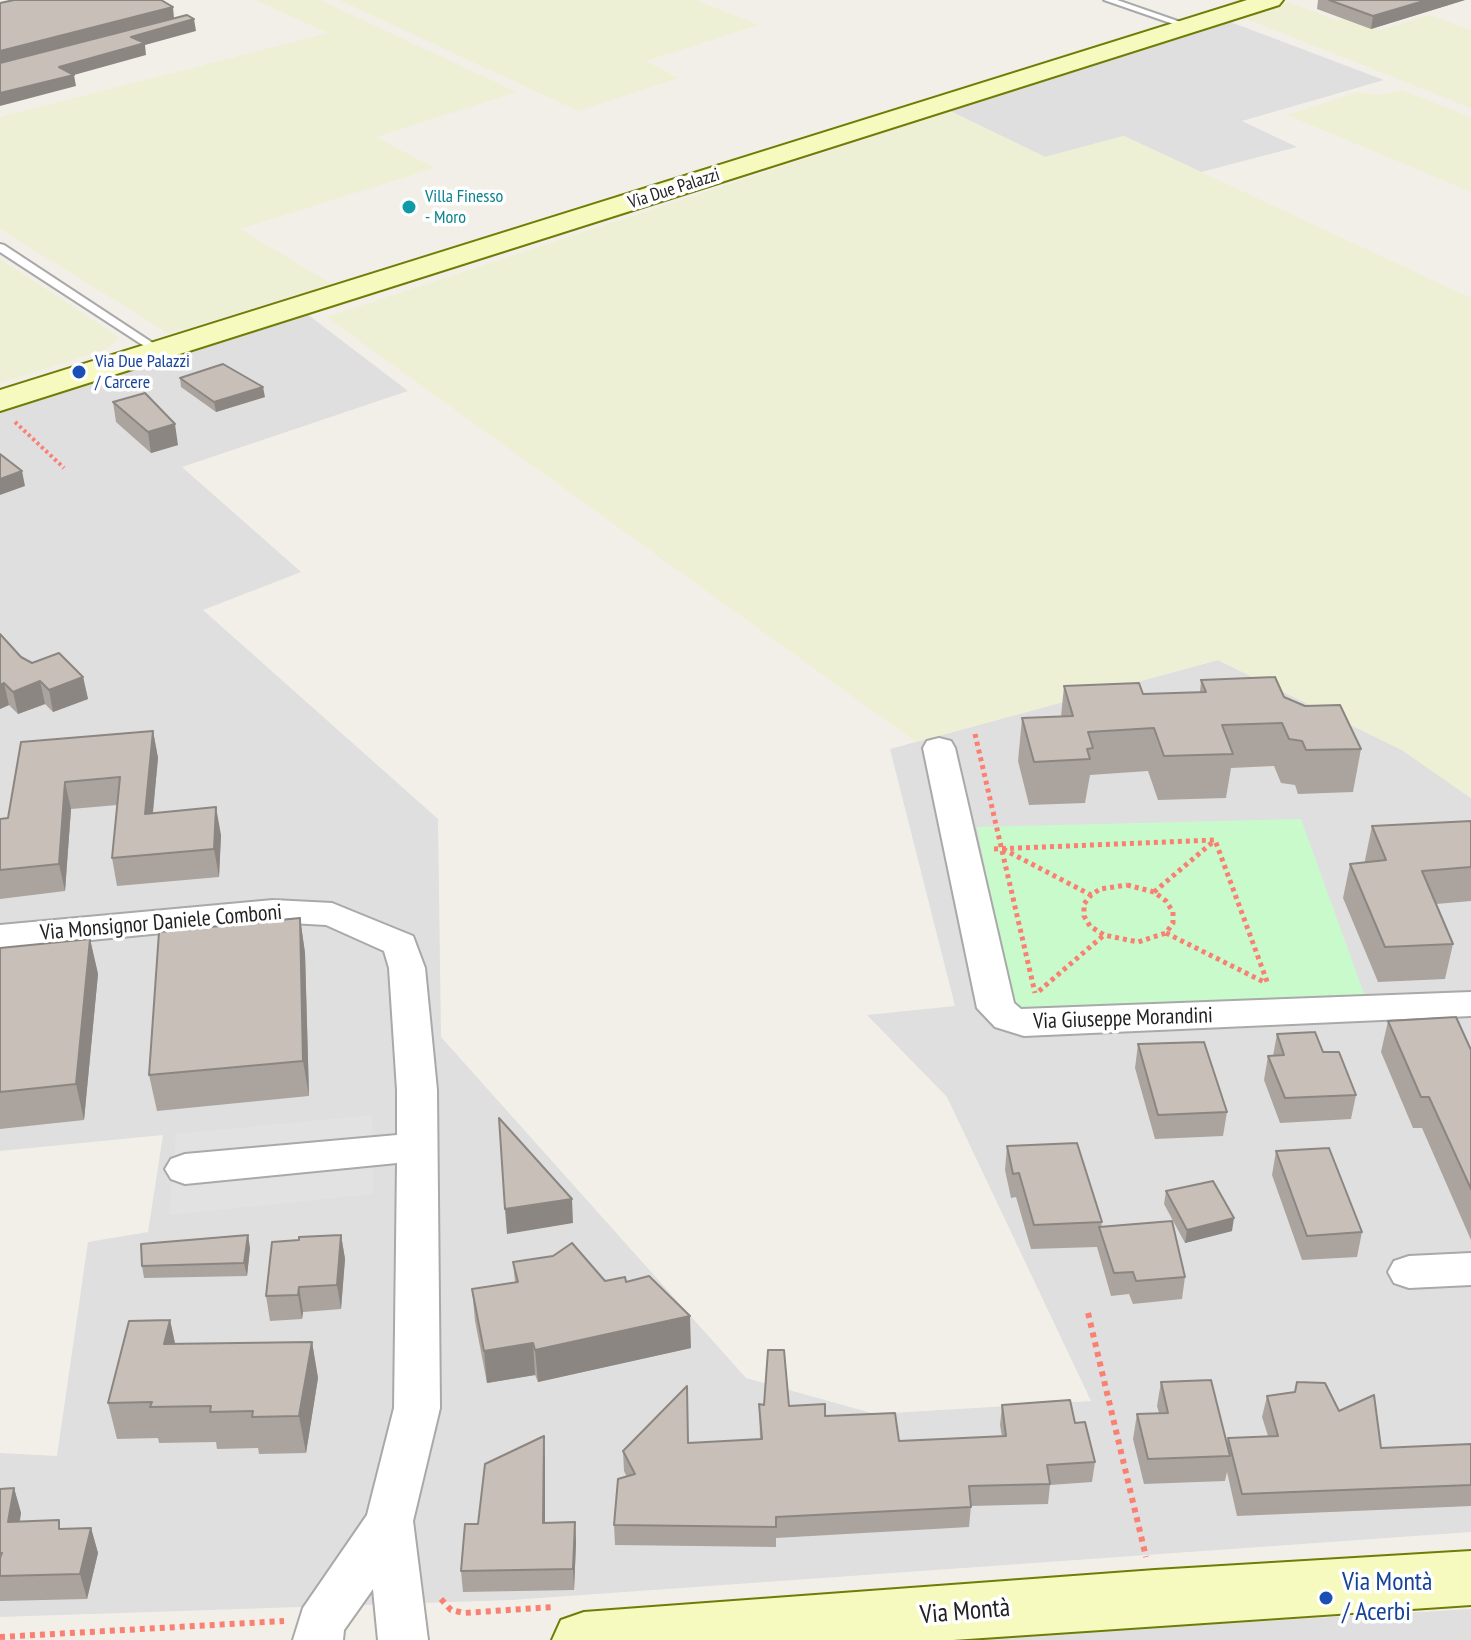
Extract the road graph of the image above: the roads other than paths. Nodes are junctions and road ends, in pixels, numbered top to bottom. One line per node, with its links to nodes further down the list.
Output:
1 (1108, 0): 4 (lane)
2 (1143, 0): 4 (lane)
3 (1271, 0): 4 (street, Via Due Palazzi)
4 (1197, 23): 6 (street, Via Due Palazzi)
5 (0, 247): 6 (lane)
6 (159, 351): 7 (street, Via Due Palazzi)
7 (5, 410)
8 (939, 748): 10 (street, Via Giuseppe Morandini)
9 (0, 937): 11 (street, Via Monsignor Daniele Comboni)
10 (1471, 1004)
11 (418, 1147): 12 (street); 15 (street, Via Monsignor Daniele Comboni)
12 (185, 1169)
13 (1471, 1269): 14 (street)
14 (1409, 1272)
15 (389, 1521): 17 (street, Via Monsignor Daniele Comboni); 19 (street)
16 (1471, 1578): 18 (street, Via Montà)
17 (302, 1631)
18 (669, 1638): 20 (street, Via Montà)
19 (403, 1640)
20 (584, 1640)

